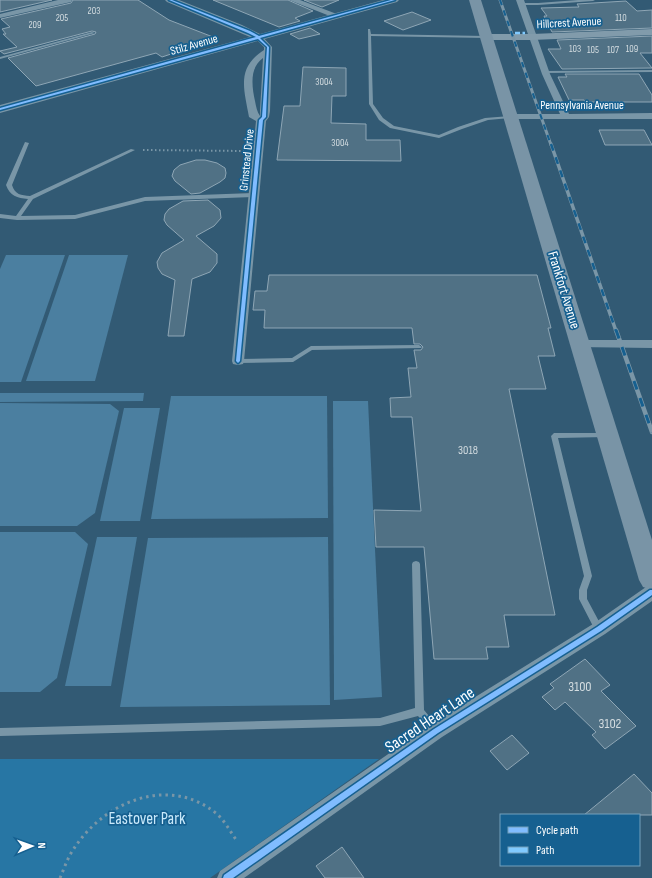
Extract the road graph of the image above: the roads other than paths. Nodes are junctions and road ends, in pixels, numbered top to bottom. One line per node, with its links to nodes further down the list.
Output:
1 (68, 0): 8 (street)
2 (170, 0): 12 (street)
3 (293, 0): 9 (street)
4 (394, 0): 9 (street, Stilz Avenue)
5 (475, 0): 13 (main road, Frankfort Avenue)
6 (593, 0): 7 (lane)
7 (520, 2): 14 (street)
8 (0, 16)
9 (338, 16): 12 (street, Stilz Avenue)
10 (652, 32): 14 (main road, Hillcrest Avenue)
11 (93, 34): 16 (lane)
12 (258, 37): 15 (street); 19 (street, Stilz Avenue)
13 (486, 37): 14 (main road, Hillcrest Avenue); 21 (main road, Frankfort Avenue); 21 (lane)
14 (532, 37): 18 (street)
15 (267, 52): 23 (street, Grinstead Drive); 23 (street, Grinstead Drive)
16 (0, 58)
17 (652, 71): 18 (lane)
18 (546, 72): 22 (street)
19 (0, 109)
20 (652, 116): 22 (street, Pennsylvania Avenue)
21 (511, 117): 22 (street, Pennsylvania Avenue); 30 (main road, Frankfort Avenue)
22 (566, 117)
23 (261, 120): 26 (street, Grinstead Drive)
24 (27, 143): 27 (lane)
25 (133, 150): 27 (lane)
26 (253, 195): 29 (lane); 33 (street, Grinstead Drive)
27 (31, 198): 29 (lane)
28 (0, 216): 29 (lane)
29 (17, 218)
30 (580, 344): 31 (street); 34 (main road, Frankfort Avenue)
31 (652, 344)
32 (419, 347): 33 (lane)
33 (238, 361)
34 (608, 435): 36 (main road, Frankfort Avenue); 38 (lane)
35 (416, 564): 39 (lane)
36 (652, 580)
37 (652, 592): 38 (street, Sacred Heart Lane)
38 (599, 629): 40 (street, Sacred Heart Lane)
39 (420, 711): 40 (lane); 41 (lane)
40 (436, 731): 42 (street, Sacred Heart Lane)
41 (0, 732)
42 (227, 878)

